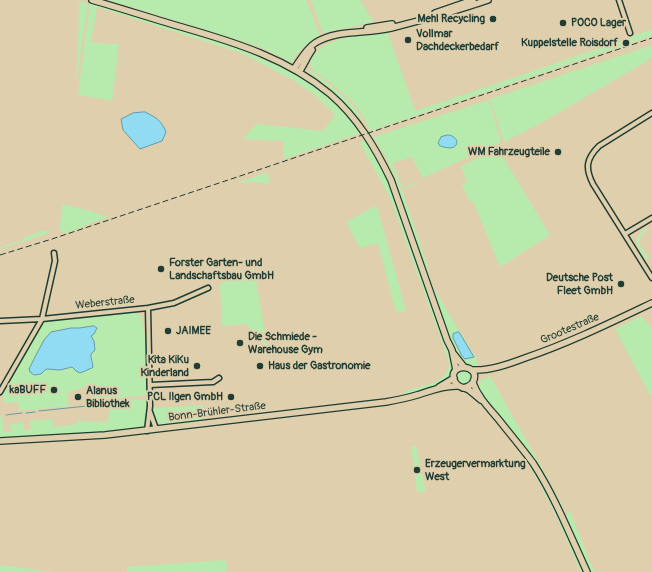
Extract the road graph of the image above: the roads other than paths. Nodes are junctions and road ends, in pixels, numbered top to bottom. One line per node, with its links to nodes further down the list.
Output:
1 (473, 0): 5 (main road)
2 (488, 0): 5 (main road)
3 (619, 0): 6 (street)
4 (94, 1): 7 (main road)
5 (391, 26): 7 (main road)
6 (630, 33)
7 (297, 70): 18 (main road)
8 (652, 113): 10 (street)
9 (652, 218): 10 (street)
10 (625, 234): 12 (street)
11 (54, 253): 16 (street)
12 (652, 278)
13 (208, 288): 15 (street, Weberstraße)
14 (652, 303): 20 (main road, Grootestraße)
15 (148, 308): 16 (street, Weberstraße); 26 (street)
16 (42, 319): 17 (street, Weberstraße); 29 (street)
17 (0, 320)
18 (452, 350): 19 (main road); 21 (main road)
19 (464, 367): 21 (main road); 22 (main road)
20 (494, 368): 22 (main road, Grootestraße); 25 (main road, Grootestraße)
21 (456, 370): 24 (main road)
22 (472, 370): 25 (main road)
23 (219, 378): 26 (street)
24 (454, 378): 27 (main road); 28 (main road, Bonn-Brühler-Straße)
25 (473, 382): 27 (main road); 30 (main road)
26 (150, 385): 31 (street)
27 (460, 387): 28 (main road, Bonn-Brühler-Straße); 30 (main road)
28 (434, 389): 32 (main road, Bonn-Brühler-Straße)
29 (0, 392)
30 (483, 402): 35 (main road)
31 (150, 412): 32 (street); 33 (street)
32 (156, 429): 33 (main road, Bonn-Brühler-Straße)
33 (147, 431): 34 (main road, Bonn-Brühler-Straße)
34 (0, 441)
35 (587, 572)

